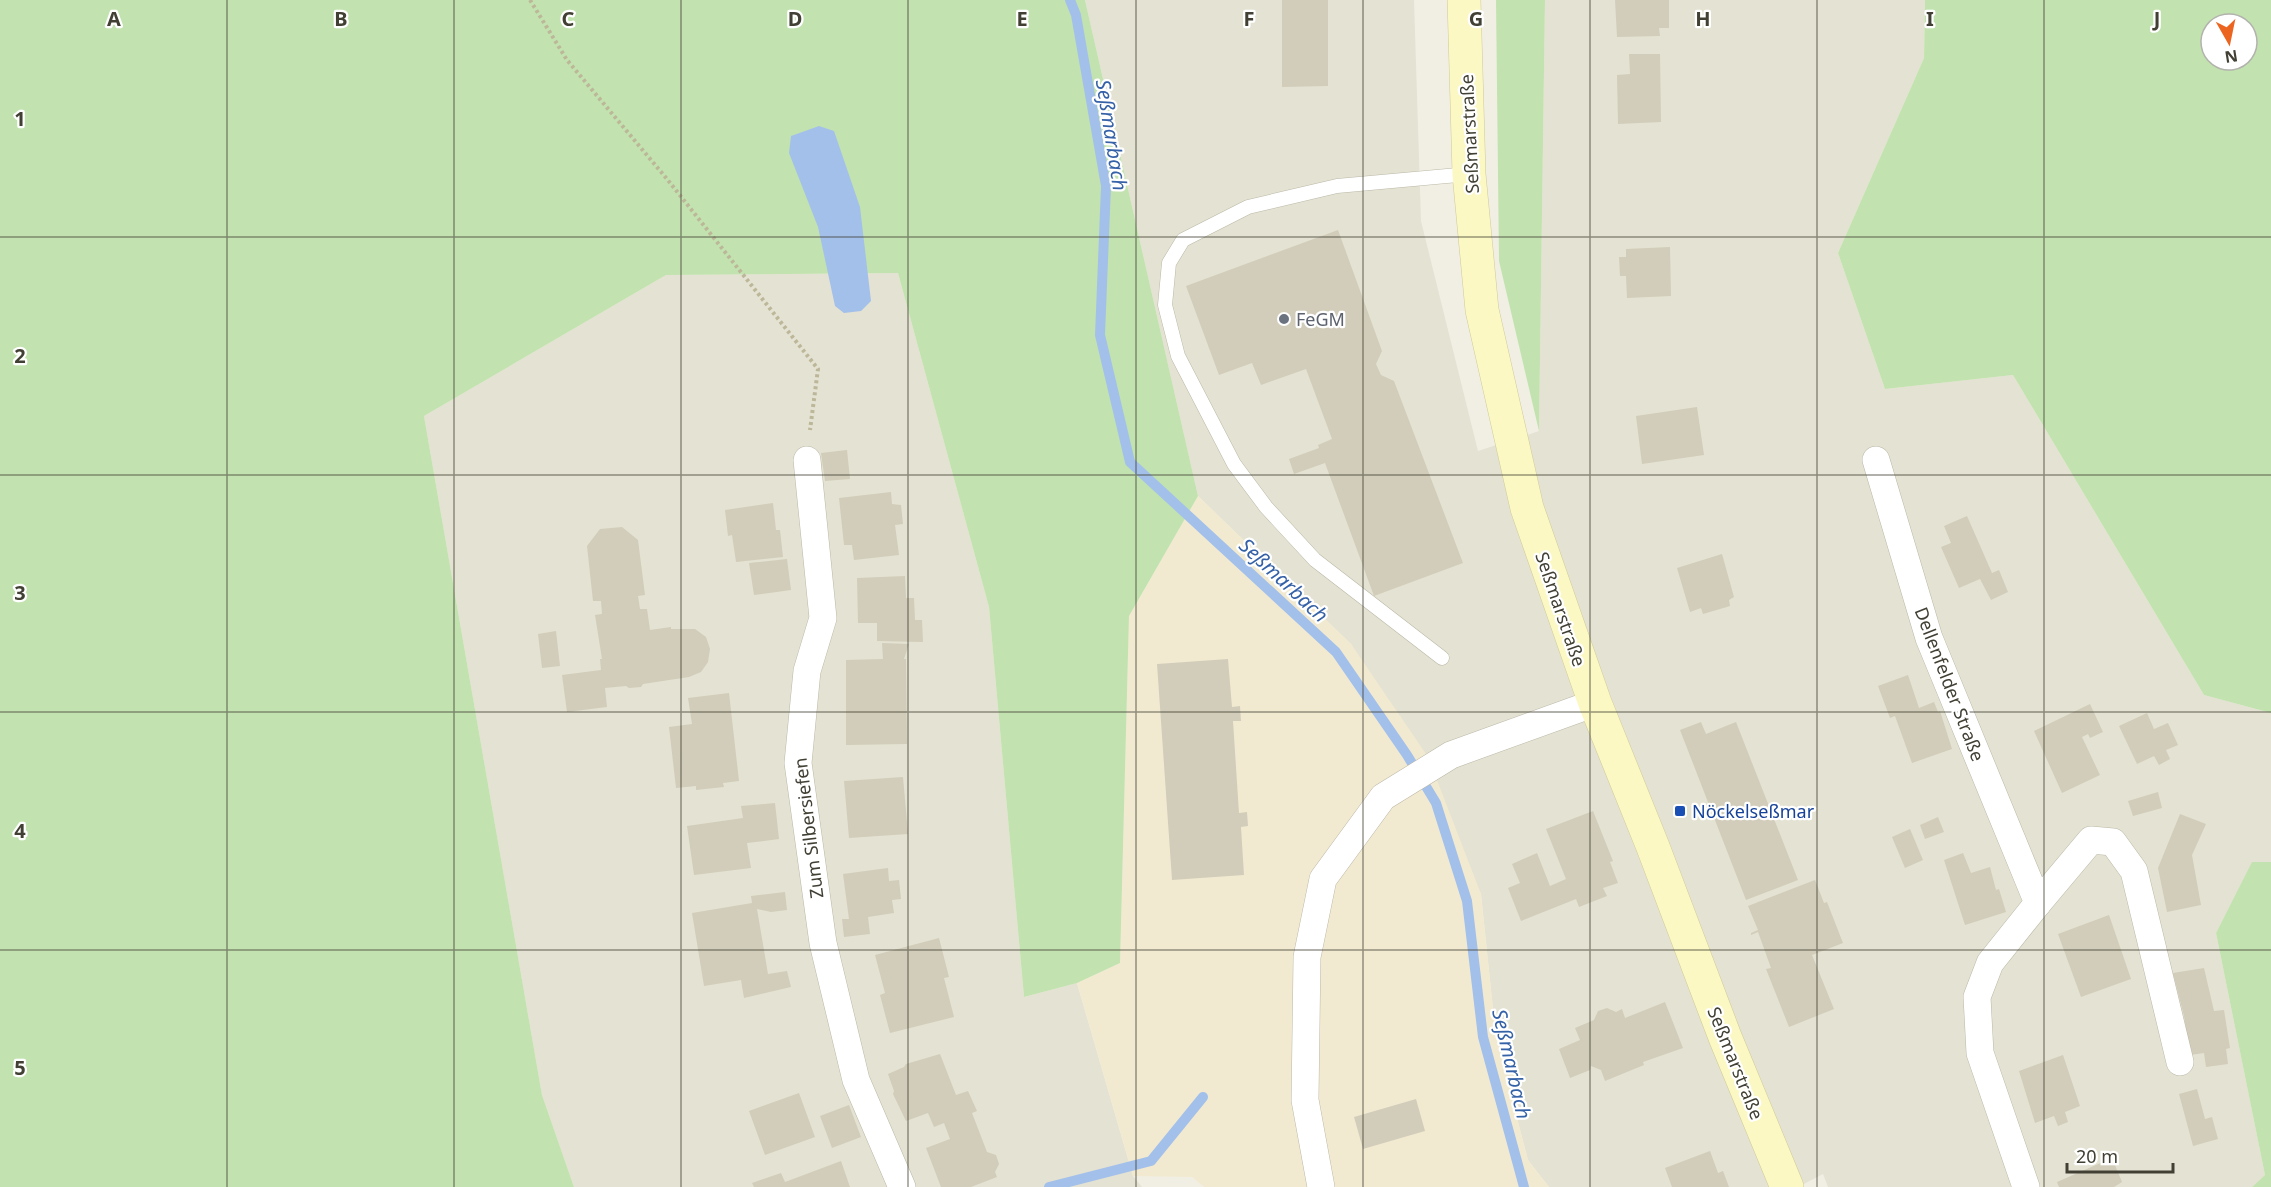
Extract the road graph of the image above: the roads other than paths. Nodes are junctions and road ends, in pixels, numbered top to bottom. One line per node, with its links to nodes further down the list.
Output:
1 (1464, 0): 2 (main road, Seßmarstraße)
2 (1469, 174): 5 (lane); 6 (main road, Seßmarstraße)
3 (807, 460): 9 (street, Zum Silbersiefen)
4 (1876, 460): 7 (street, Dellenfelder Straße)
5 (1442, 658)
6 (1595, 703): 10 (street); 11 (main road, Seßmarstraße)
7 (2038, 903): 8 (street); 12 (street)
8 (2180, 1062)
9 (902, 1187)
10 (1321, 1187)
11 (1787, 1187)
12 (2026, 1187)

